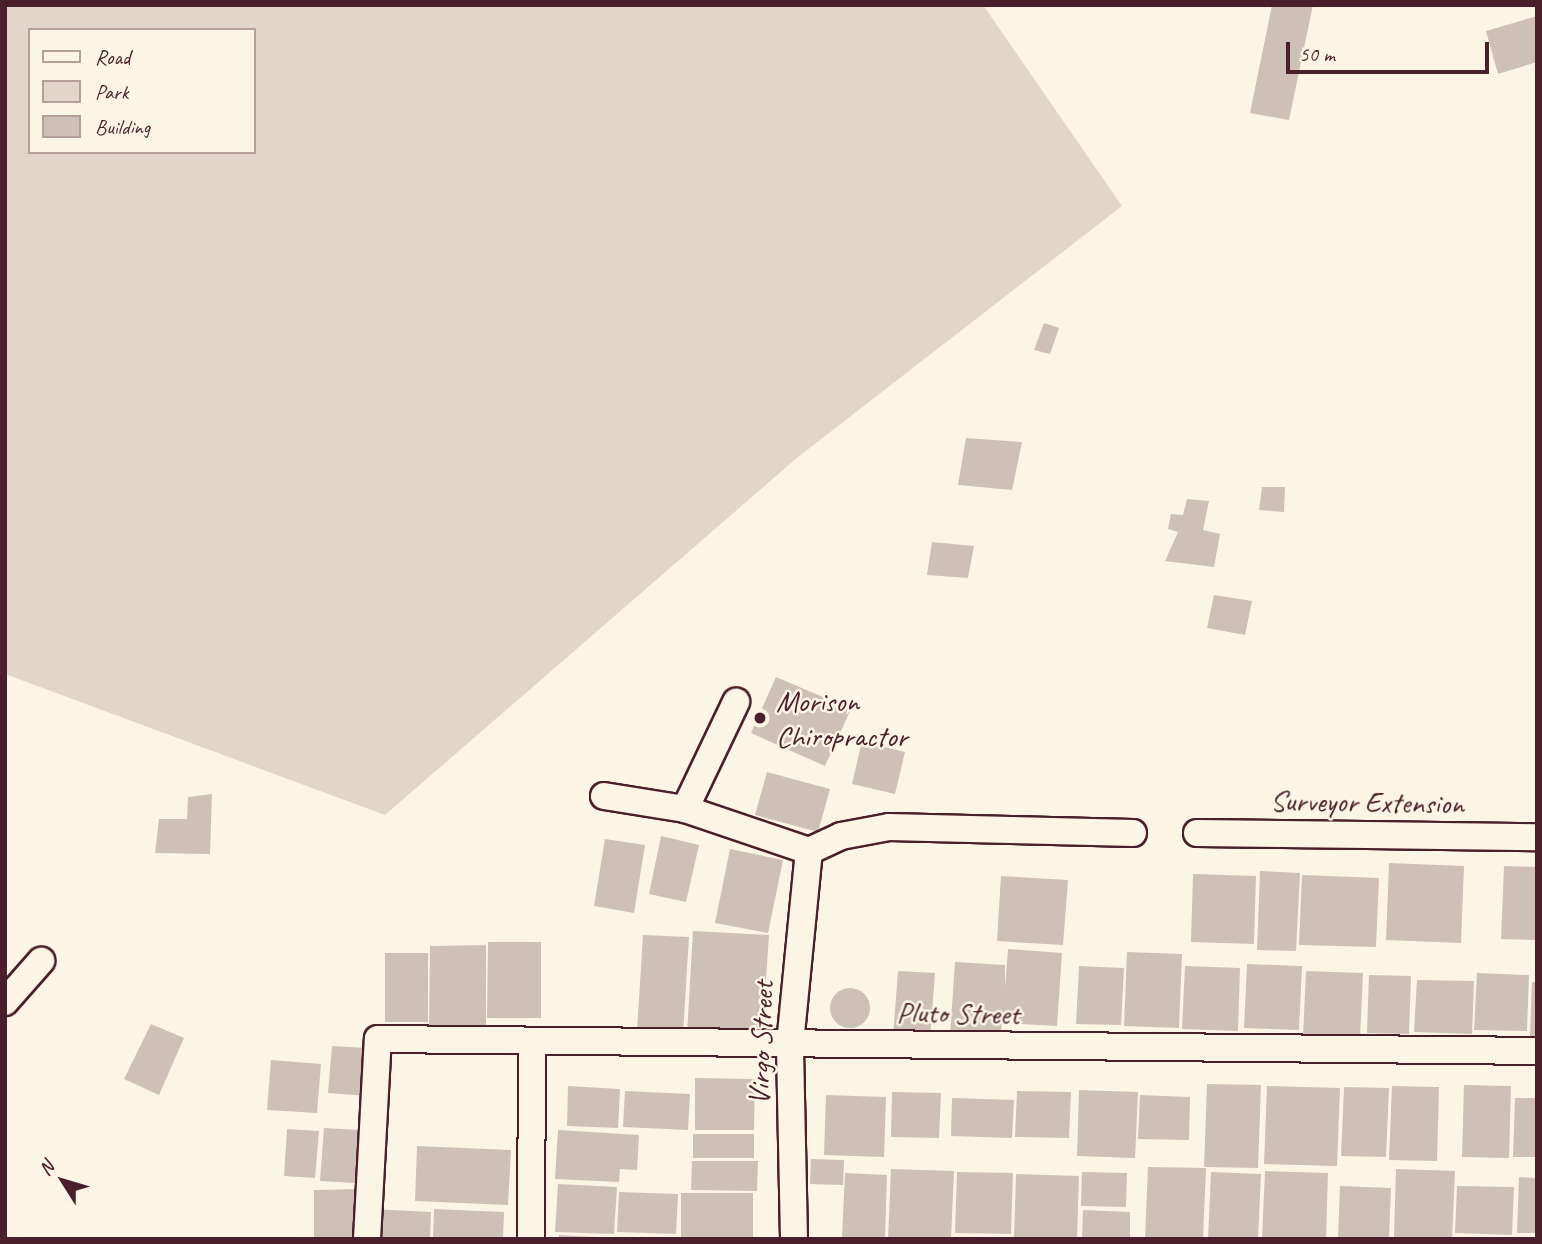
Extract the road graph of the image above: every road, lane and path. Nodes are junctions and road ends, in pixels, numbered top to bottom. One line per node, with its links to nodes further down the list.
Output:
1 (736, 702): 3 (street)
2 (604, 796): 3 (street)
3 (685, 809): 7 (street)
4 (1133, 833): 7 (street)
5 (1197, 833): 6 (street, Surveyor Extension)
6 (1537, 837)
7 (809, 851): 11 (street, Virgo Street)
8 (41, 961): 9 (street)
9 (5, 1002)
10 (532, 1041): 11 (street, Pluto Street); 13 (street, Pluto Street); 14 (street)
11 (790, 1044): 12 (street, Pluto Street); 15 (street, Virgo Street)
12 (1537, 1051)
13 (367, 1239)
14 (531, 1239)
15 (794, 1239)

